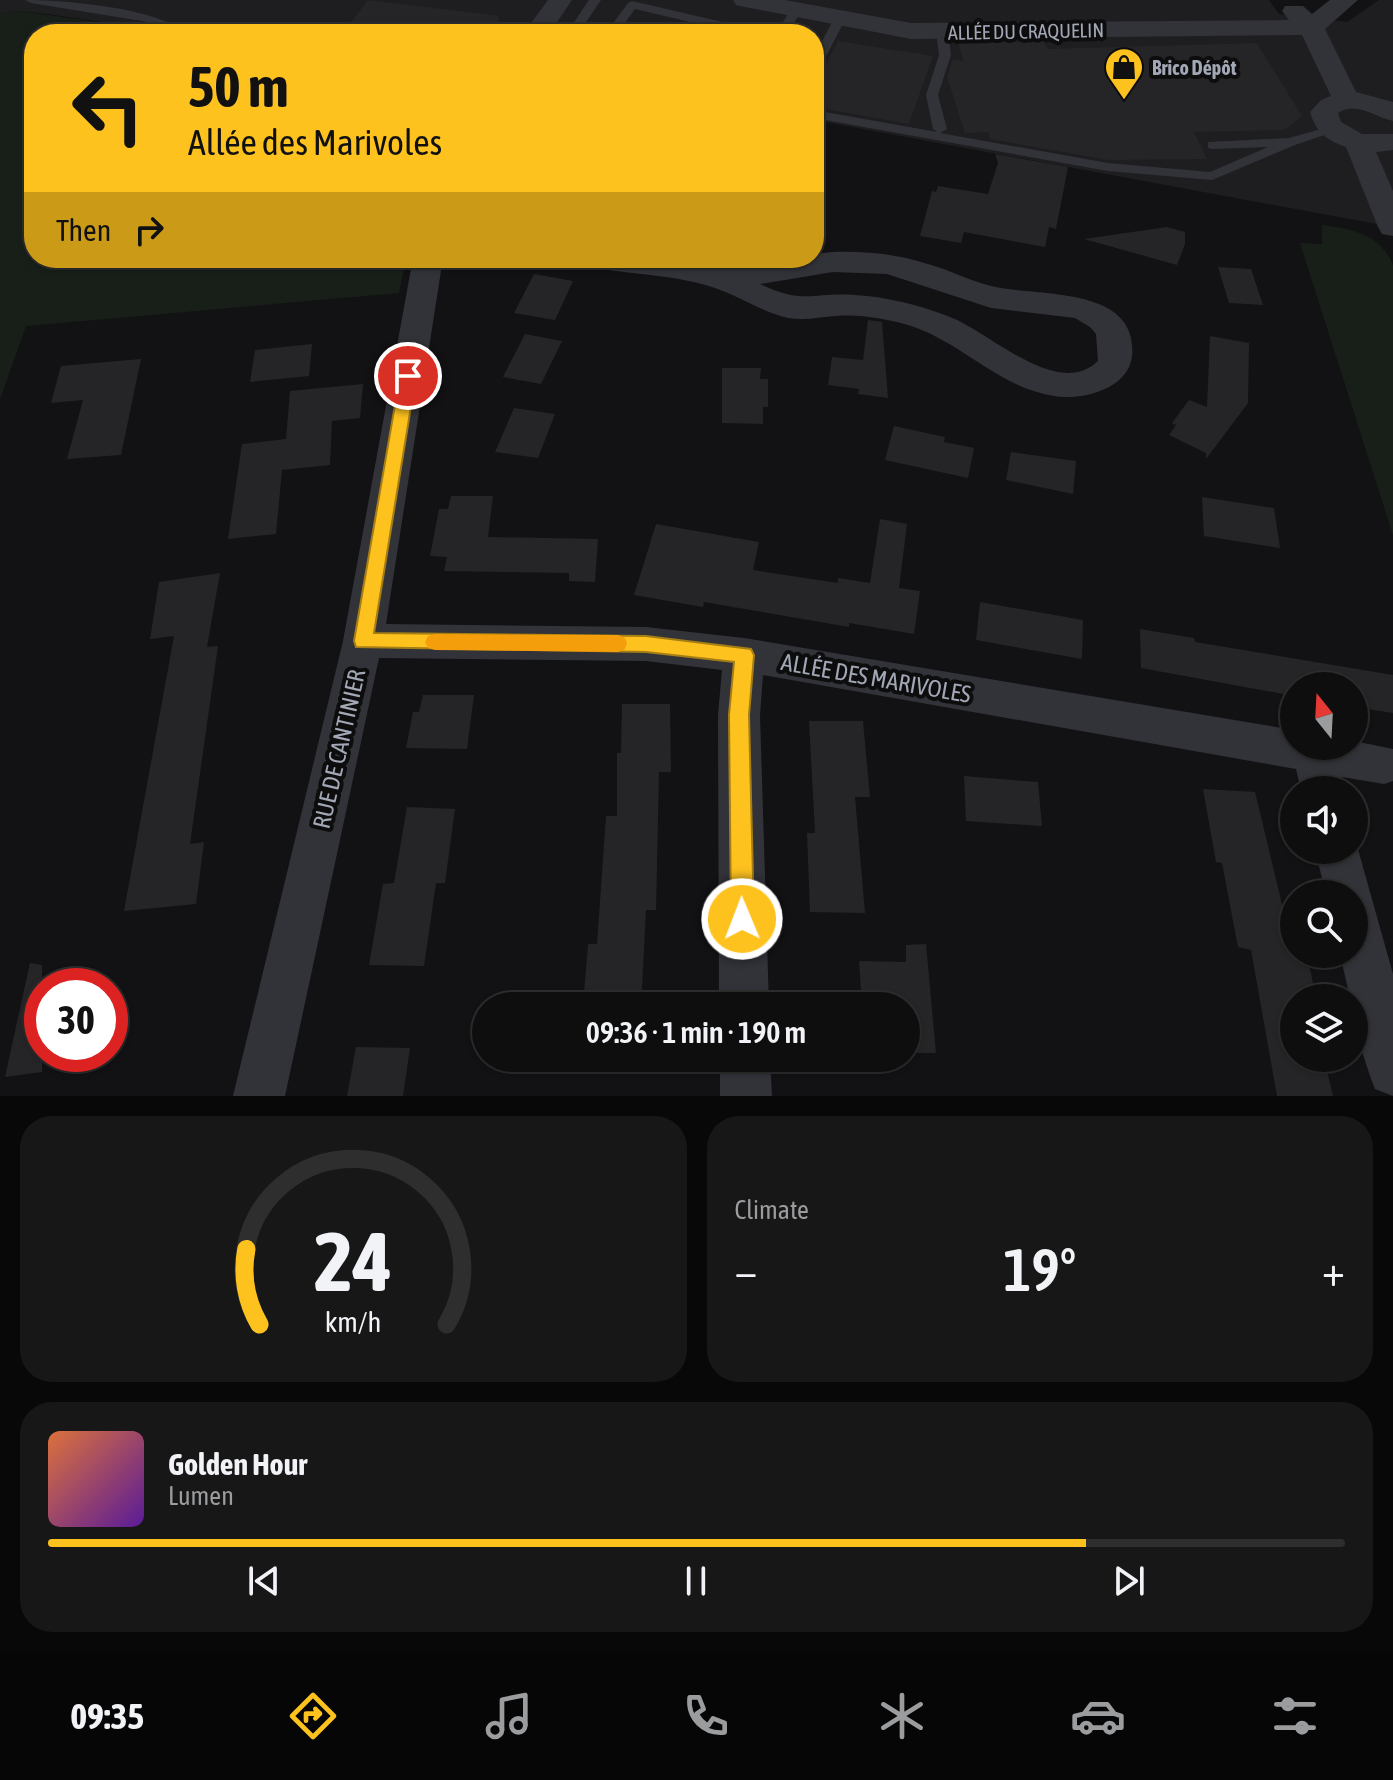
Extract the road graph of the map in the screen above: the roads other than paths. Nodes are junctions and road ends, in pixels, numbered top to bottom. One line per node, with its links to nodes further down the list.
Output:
1 (31, 0): 9 (lane)
2 (560, 0): 10 (street)
3 (595, 0): 11 (lane)
4 (745, 0): 7 (street, ALLÉE DU CRAQUELIN)
5 (1284, 0): 15 (street)
6 (1346, 0): 15 (street)
7 (796, 10): 8 (street, ALLÉE DU CRAQUELIN); 14 (lane)
8 (840, 18): 16 (street, ALLÉE DU CRAQUELIN); 17 (lane)
9 (161, 24)
10 (543, 24)
11 (579, 24)
12 (618, 24): 13 (lane)
13 (714, 24)
14 (787, 24)
15 (1311, 27): 16 (street, ALLÉE DU CRAQUELIN); 18 (street)
16 (942, 32): 21 (lane)
17 (824, 49)
18 (1347, 101): 19 (street); 22 (street)
19 (1393, 113)
20 (824, 116): 21 (lane)
21 (934, 132): 23 (lane)
22 (1345, 136): 23 (lane); 24 (street); 26 (street)
23 (1290, 142): 25 (lane)
24 (1393, 142)
25 (1213, 145)
26 (1393, 227)
27 (824, 264): 31 (street)
28 (426, 268): 32 (street, RUE DE CANTINIER)
29 (655, 268): 31 (street)
30 (798, 268): 31 (street)
31 (725, 280)
32 (363, 641): 33 (street, ALLÉE DES MARIVOLES); 40 (street, RUE DE CANTINIER)
33 (744, 655): 35 (street, ALLÉE DES MARIVOLES); 37 (street)
34 (1384, 765): 35 (street, ALLÉE DES MARIVOLES)
35 (1318, 772)
36 (1367, 968): 38 (street)
37 (744, 992)
38 (1393, 1071)
39 (745, 1072): 41 (street)
40 (259, 1096)
41 (746, 1096)

